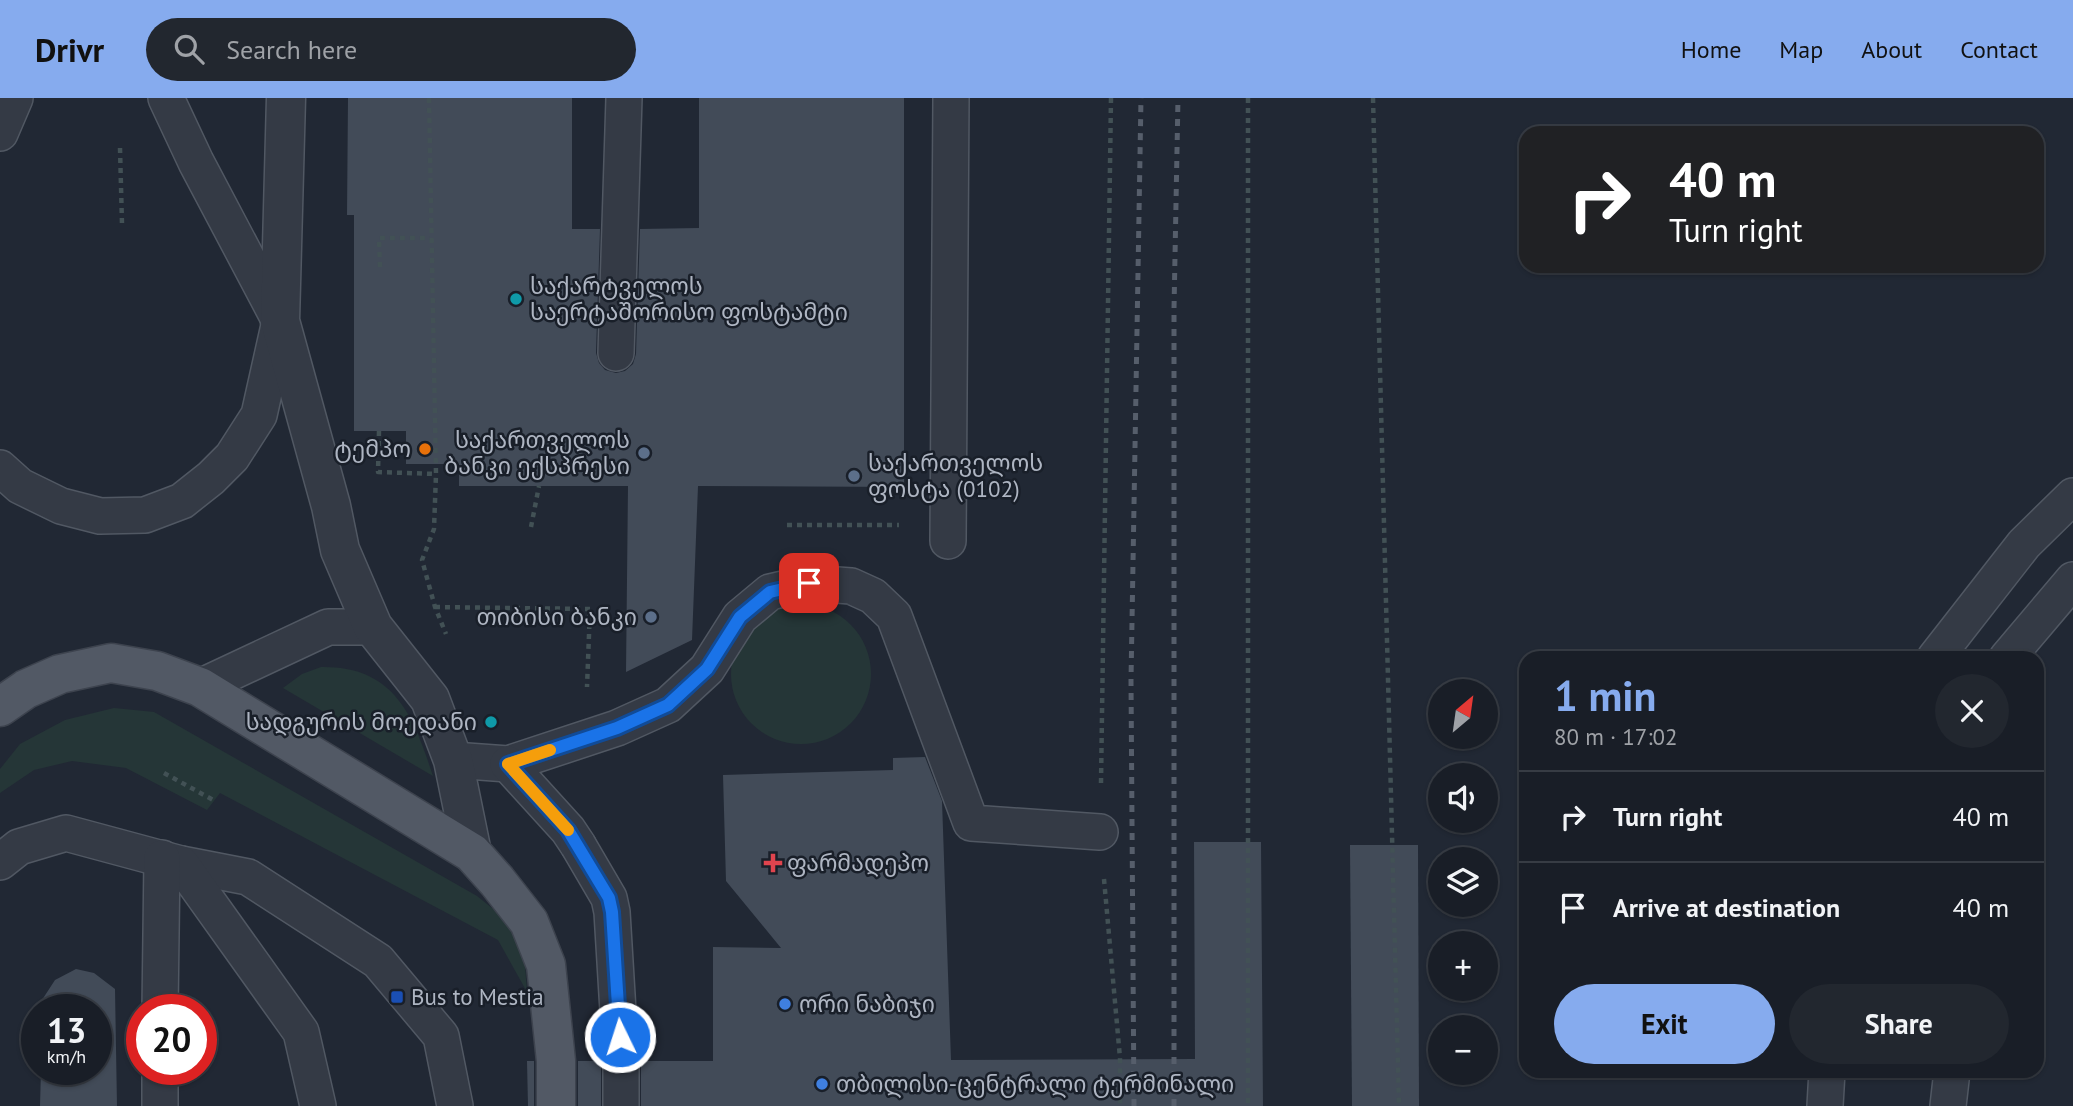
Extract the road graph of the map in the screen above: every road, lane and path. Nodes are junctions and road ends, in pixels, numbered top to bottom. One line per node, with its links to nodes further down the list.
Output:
1 (15, 98): 10 (lane)
2 (166, 98): 15 (lane)
3 (285, 98): 15 (street)
4 (429, 98): 13 (path)
5 (624, 98): 16 (lane)
6 (951, 98): 25 (lane)
7 (1111, 98): 37 (path)
8 (1248, 98): 51 (path)
9 (1373, 98): 52 (path)
10 (0, 133)
11 (120, 148): 12 (path)
12 (122, 224)
13 (430, 238): 14 (path); 19 (path)
14 (380, 267)
15 (280, 321): 18 (lane); 27 (street)
16 (616, 353)
17 (379, 431): 19 (path)
18 (0, 468)
19 (436, 474): 31 (path)
20 (539, 486): 24 (path)
21 (2073, 496): 28 (lane)
22 (787, 525): 23 (path)
23 (901, 525)
24 (531, 527)
25 (948, 541)
26 (2073, 580): 29 (lane)
27 (373, 627): 30 (lane); 33 (street)
28 (1941, 651)
29 (2013, 651)
30 (200, 687): 32 (main road); 38 (main road)
31 (587, 697)
32 (0, 708)
33 (453, 760): 34 (lane); 38 (street)
34 (508, 764): 37 (lane); 49 (lane, bridge)
35 (164, 773): 36 (path)
36 (215, 801)
37 (1100, 832): 50 (path)
38 (472, 853): 48 (main road)
39 (172, 861): 40 (lane); 41 (lane); 46 (lane); 47 (lane)
40 (0, 862)
41 (161, 994)
42 (1827, 1078): 53 (lane)
43 (1951, 1078): 54 (lane)
44 (160, 1085): 45 (lane)
45 (160, 1106)
46 (318, 1106)
47 (455, 1106)
48 (556, 1106)
49 (621, 1106)
50 (1120, 1106)
51 (1248, 1106)
52 (1399, 1106)
53 (1825, 1106)
54 (1948, 1106)

